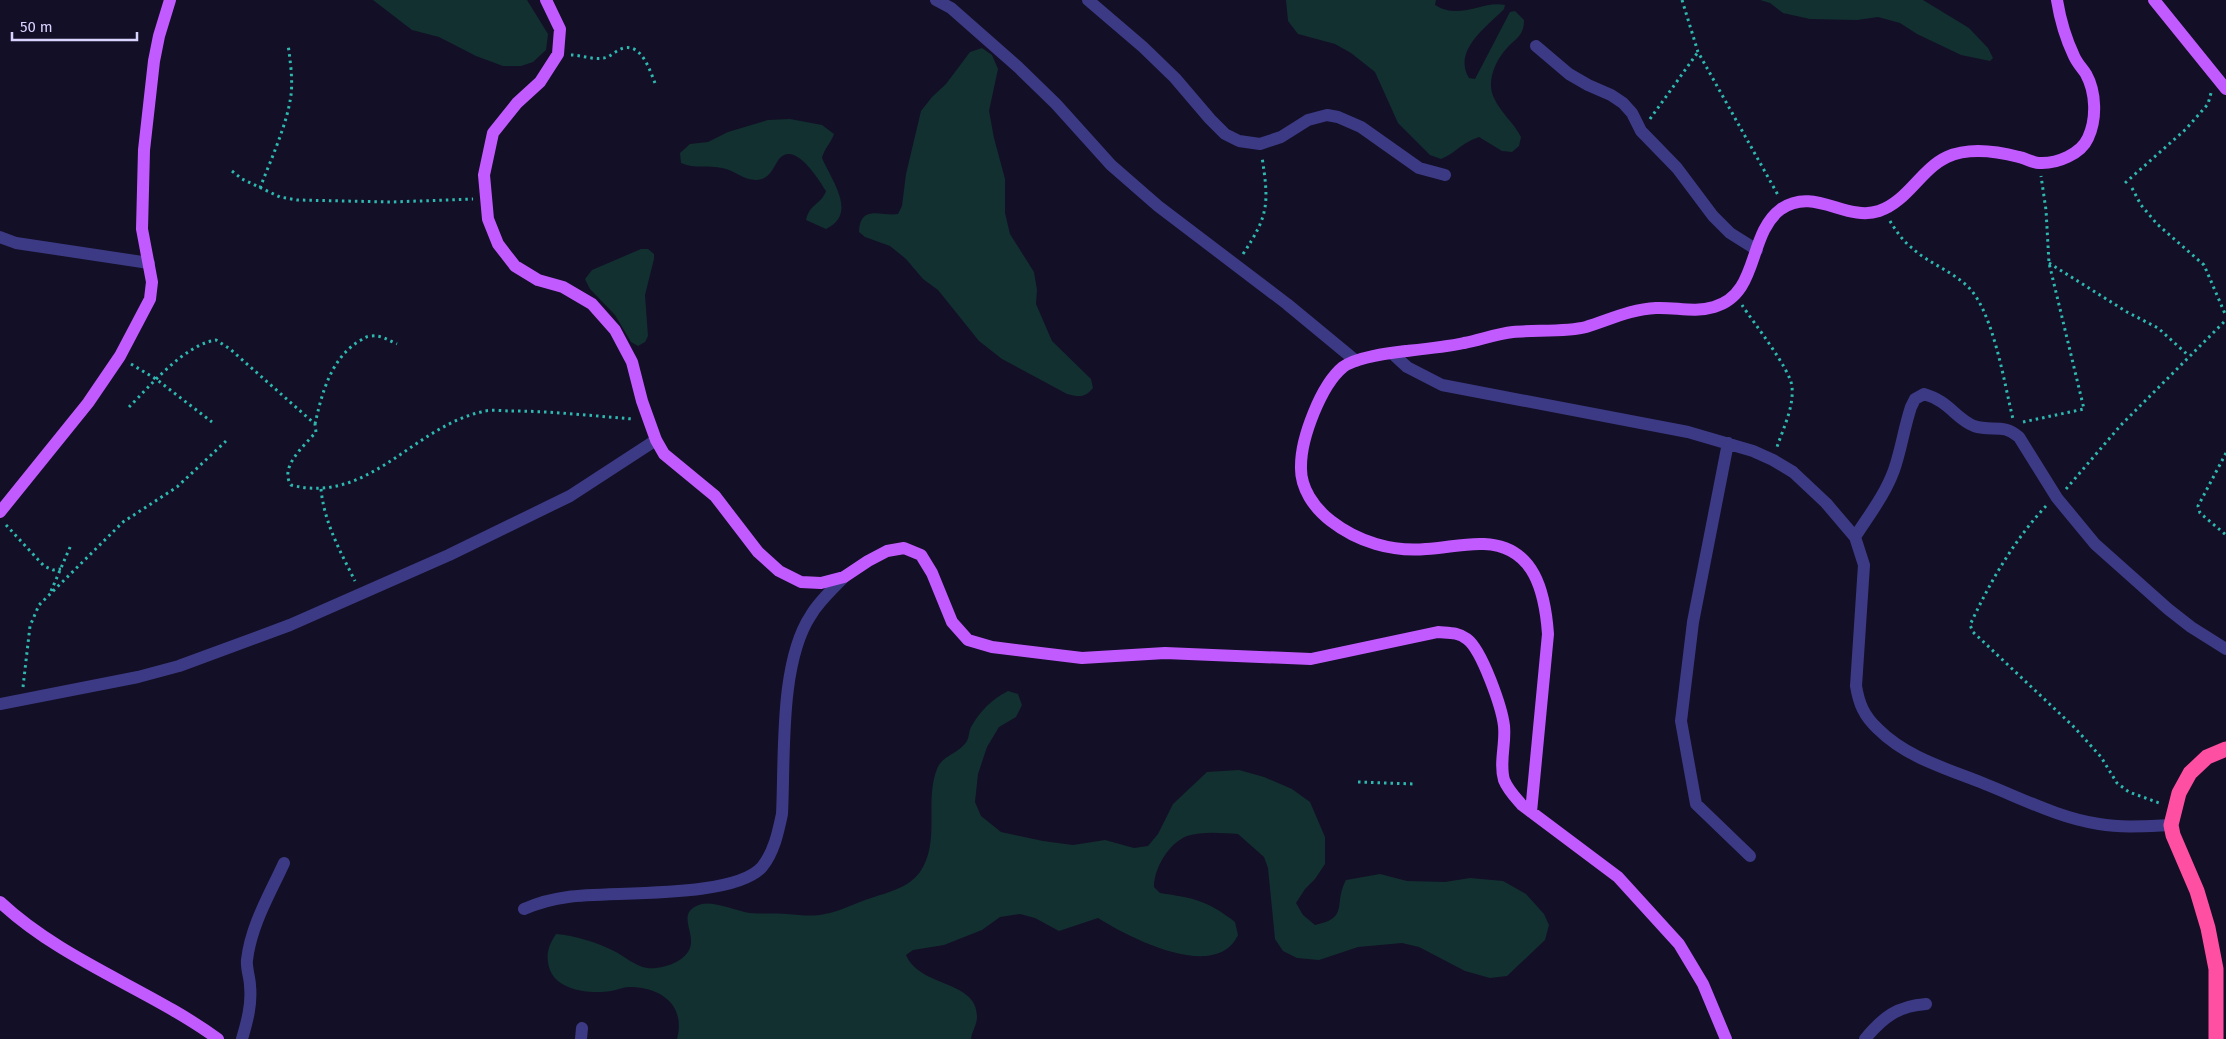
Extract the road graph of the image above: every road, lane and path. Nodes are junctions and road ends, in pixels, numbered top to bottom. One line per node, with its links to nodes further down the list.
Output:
1 (170, 0): 28 (main road)
2 (546, 0): 11 (main road)
3 (936, 0): 30 (street)
4 (1088, 0): 16 (street)
5 (1682, 0): 10 (path)
6 (2057, 0): 17 (main road)
7 (2154, 0): 12 (main road)
8 (288, 44): 21 (path)
9 (1536, 46): 15 (street)
10 (1698, 52): 15 (path); 24 (path)
11 (558, 54): 13 (path); 23 (main road)
12 (2212, 72): 14 (main road); 20 (path)
13 (656, 83)
14 (2226, 89)
15 (1641, 131): 27 (street)
16 (1260, 144): 19 (street); 30 (path)
17 (2039, 164): 25 (main road); 29 (path)
18 (232, 171): 21 (path)
19 (1445, 175)
20 (2125, 183)
21 (260, 188): 23 (path)
22 (2132, 188): 32 (path)
23 (486, 198): 41 (main road)
24 (1784, 206): 25 (main road); 27 (main road)
25 (1884, 210): 29 (path)
26 (0, 237): 28 (street)
27 (1757, 250): 31 (main road)
28 (149, 263): 36 (main road)
29 (2049, 263): 37 (path)
30 (1236, 265): 38 (street)
31 (1735, 295): 35 (main road); 48 (path)
32 (2226, 316)
33 (2226, 320): 37 (path)
34 (397, 344): 43 (path)
35 (1392, 353): 38 (main road); 46 (street)
36 (120, 356): 39 (path); 51 (main road)
37 (2189, 356): 50 (path)
38 (1356, 361): 67 (main road)
39 (156, 379): 40 (path); 42 (path); 43 (path)
40 (129, 407)
41 (649, 420): 44 (main road); 49 (path)
42 (212, 422)
43 (315, 424): 49 (path)
44 (656, 440): 57 (main road); 59 (street)
45 (226, 441): 58 (path)
46 (1728, 443): 48 (street); 69 (street)
47 (2226, 453): 53 (path)
48 (1773, 460): 54 (street)
49 (321, 489): 59 (path)
50 (2057, 498): 54 (street); 60 (street); 66 (path)
51 (0, 512)
52 (0, 519): 56 (path)
53 (2226, 535)
54 (1855, 537): 68 (street)
55 (70, 545): 56 (path)
56 (61, 569): 58 (path)
57 (844, 578): 67 (main road); 72 (street)
58 (49, 593): 61 (path)
59 (361, 594): 61 (street)
60 (2226, 649)
61 (22, 700): 62 (street)
62 (0, 704)
63 (2226, 749): 66 (highway)
64 (1358, 782): 65 (path)
65 (1414, 784)
66 (2174, 808): 68 (highway)
67 (1532, 812): 76 (main road)
68 (2171, 824): 78 (highway)
69 (1750, 856)
70 (284, 863): 75 (street)
71 (0, 902): 74 (main road)
72 (524, 909)
73 (1926, 1004): 77 (street)
74 (218, 1039)
75 (242, 1039)
76 (1726, 1039)
77 (1865, 1039)
78 (2216, 1039)

